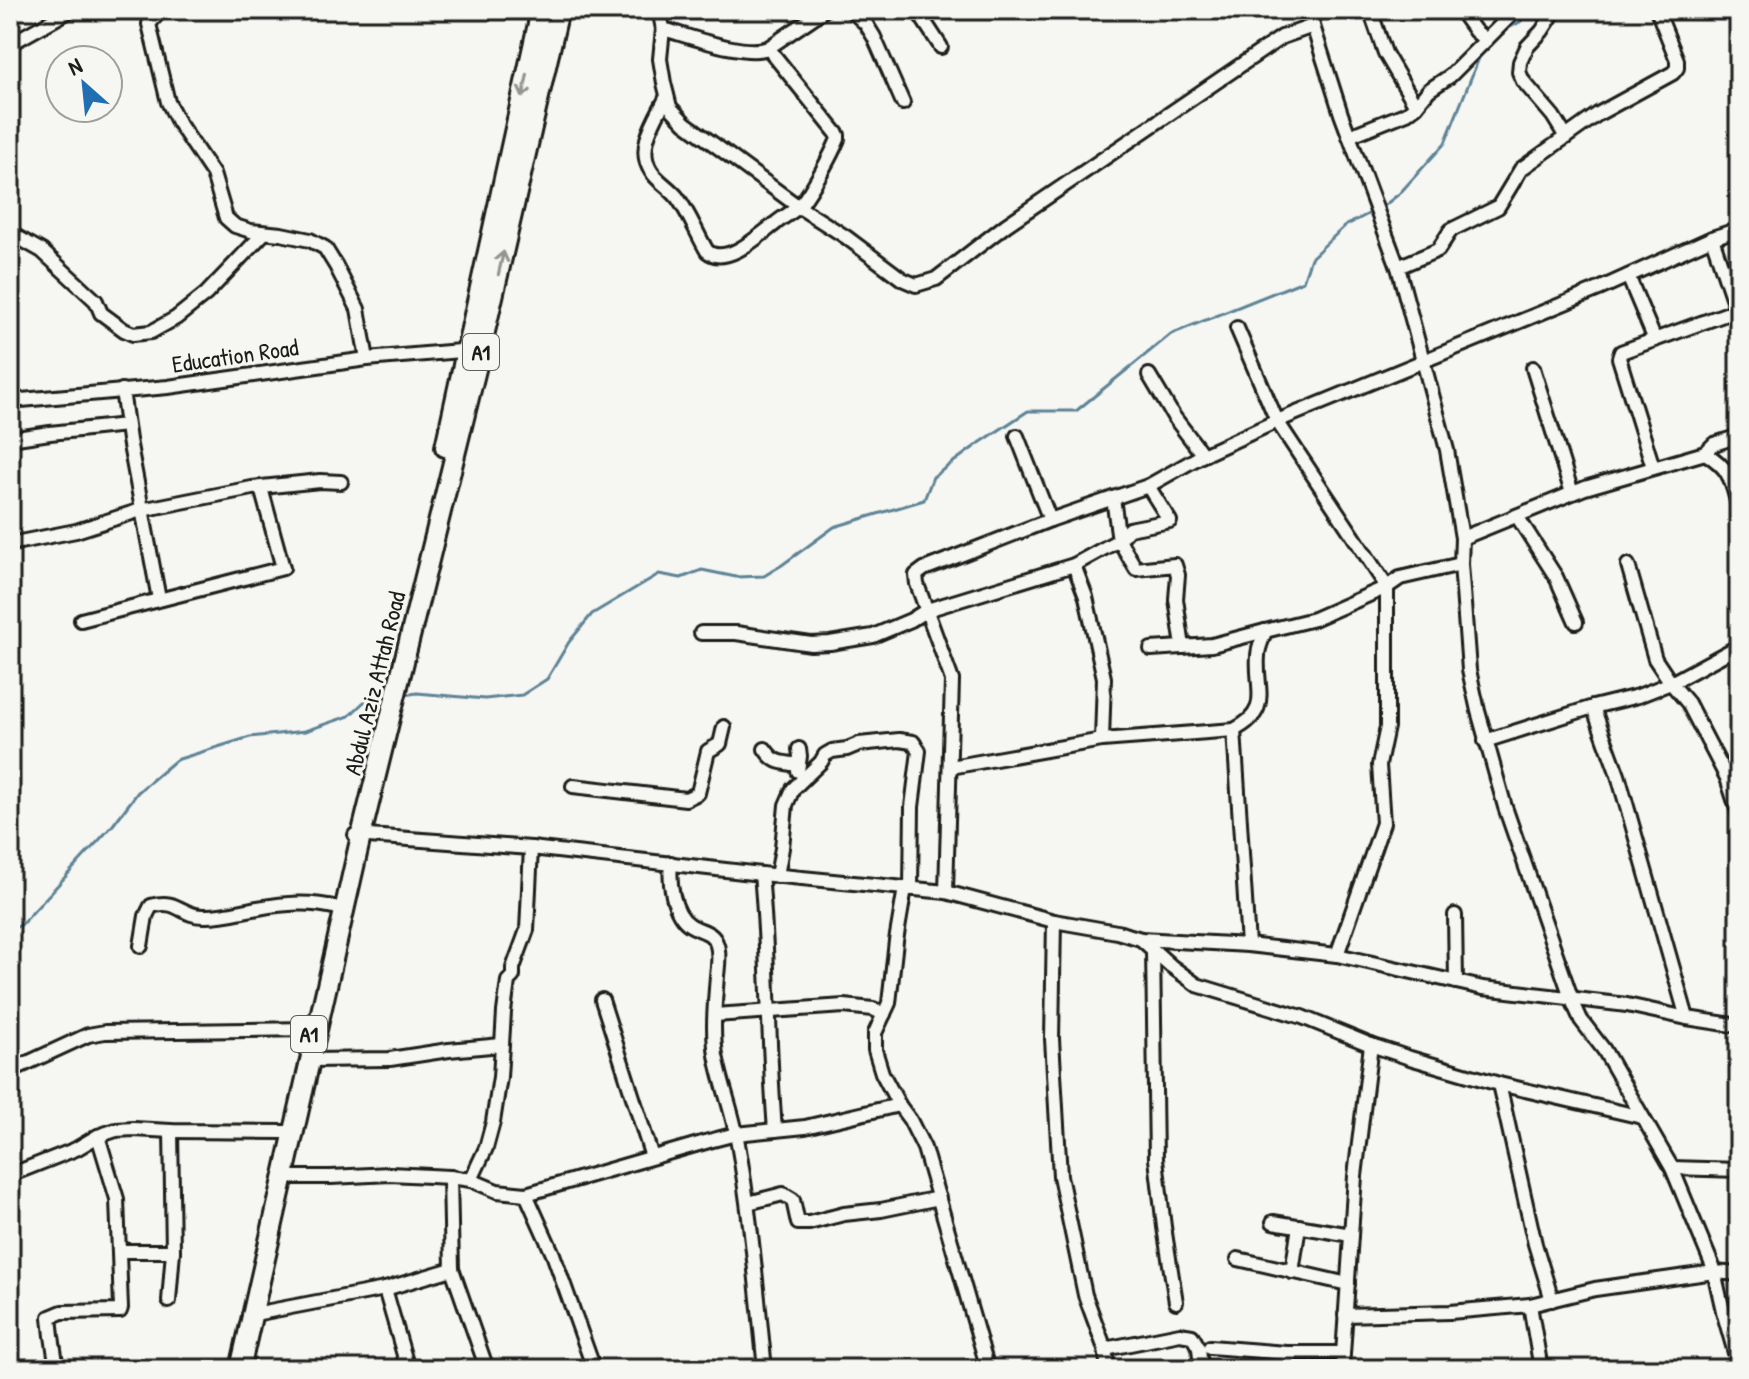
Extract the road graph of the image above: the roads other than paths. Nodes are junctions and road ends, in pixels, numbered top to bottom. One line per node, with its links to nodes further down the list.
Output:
1 (71, 10): 18 (street)
2 (161, 10): 29 (street)
3 (541, 10): 36 (highway, Abdul Aziz Attah Road / A1, one-way to 36)
4 (559, 10): 36 (highway, Abdul Aziz Attah Road / A1, one-way to 4)
5 (659, 10): 16 (street)
6 (824, 10): 20 (street)
7 (851, 10): 22 (street)
8 (917, 10): 19 (street)
9 (1310, 10): 15 (street)
10 (1370, 10): 23 (street)
11 (1460, 10): 17 (street)
12 (1516, 10): 17 (street)
13 (1548, 10): 25 (street)
14 (1657, 10): 25 (street)
15 (1313, 26): 24 (street); 26 (street)
16 (663, 29): 20 (street); 21 (street)
17 (1486, 40): 23 (street)
18 (10, 44)
19 (941, 47)
20 (768, 48): 26 (street)
21 (667, 96): 26 (street); 26 (street)
22 (903, 103)
23 (1416, 106): 24 (street)
24 (1349, 136): 31 (street)
25 (1566, 137): 31 (street)
26 (799, 207)
27 (1739, 229): 30 (street)
28 (10, 233): 29 (street)
29 (264, 233): 37 (street)
30 (1712, 238): 32 (street); 33 (street)
31 (1398, 267): 38 (street)
32 (1628, 276): 35 (street); 38 (street)
33 (1738, 314): 35 (street)
34 (1237, 328): 43 (street)
35 (1655, 340): 50 (street)
36 (474, 350): 37 (street, Education Road); 91 (highway, Abdul Aziz Attah Road / A1)
37 (367, 359): 41 (street, Education Road)
38 (1422, 361): 43 (street); 61 (street)
39 (1533, 368): 55 (street)
40 (1149, 375): 49 (street)
41 (122, 390): 42 (street, Education Road); 44 (street)
42 (10, 401)
43 (1277, 421): 49 (street); 67 (street)
44 (126, 425): 47 (street); 58 (street)
45 (1017, 436): 60 (street)
46 (1739, 436): 48 (street)
47 (10, 439)
48 (1705, 453): 50 (street); 51 (street)
49 (1203, 455): 53 (street)
50 (1653, 467): 55 (street)
51 (1734, 471): 57 (street)
52 (341, 482): 54 (street)
53 (1148, 486): 56 (street); 62 (street)
54 (261, 488): 58 (street); 68 (street)
55 (1572, 493): 59 (street)
56 (1113, 498): 60 (street); 62 (street)
57 (1739, 508)
58 (141, 510): 63 (street); 68 (street)
59 (1517, 516): 61 (street); 71 (street)
60 (1050, 520): 69 (street)
61 (1462, 538): 64 (street)
62 (1119, 540): 65 (street); 75 (street)
63 (10, 544)
64 (1461, 564): 67 (street); 82 (street)
65 (1074, 565): 69 (street); 81 (street)
66 (1628, 565): 77 (street)
67 (1387, 587): 72 (street); 105 (street)
68 (159, 599): 70 (street)
69 (927, 610): 73 (street); 86 (street)
70 (81, 620)
71 (1576, 622)
72 (1265, 631): 75 (street); 80 (street)
73 (701, 633)
74 (1739, 646): 77 (street)
75 (1183, 647): 76 (street)
76 (1151, 649)
77 (1671, 683): 78 (street); 87 (street)
78 (1593, 707): 82 (street); 112 (street)
79 (724, 727): 89 (street)
80 (1234, 730): 81 (street); 102 (street)
81 (1102, 740): 86 (street)
82 (1485, 741): 108 (street)
83 (765, 749): 85 (street)
84 (799, 749): 85 (street)
85 (798, 765): 88 (street)
86 (951, 767): 97 (street)
87 (1733, 776): 90 (street)
88 (799, 782): 95 (street); 96 (street)
89 (573, 786)
90 (1739, 815)
91 (358, 836): 92 (street); 98 (highway, Abdul Aziz Attah Road / A1); 117 (highway, Abdul Aziz Attah Road / A1)
92 (531, 848): 93 (street); 115 (street)
93 (671, 863): 94 (street); 111 (street)
94 (761, 874): 95 (street); 109 (street)
95 (777, 876): 96 (street)
96 (908, 888): 97 (street); 110 (street)
97 (946, 892): 100 (street)
98 (338, 908): 103 (street); 114 (highway, Abdul Aziz Attah Road / A1)
99 (1455, 915): 106 (street)
100 (1054, 921): 101 (street); 156 (street)
101 (1141, 939): 102 (street); 104 (street)
102 (1248, 945): 105 (street)
103 (141, 946)
104 (1153, 950): 116 (street); 151 (street)
105 (1337, 955): 106 (street)
106 (1456, 982): 108 (street)
107 (602, 1000): 127 (street)
108 (1572, 1000): 112 (street); 121 (street)
109 (768, 1011): 110 (street); 111 (street); 122 (street)
110 (884, 1014): 120 (street)
111 (715, 1015): 125 (street)
112 (1687, 1018): 113 (street)
113 (1739, 1026)
114 (310, 1029): 118 (street); 124 (highway, Abdul Aziz Attah Road / A1)
115 (501, 1045): 117 (street); 133 (street)
116 (1371, 1045): 119 (street); 139 (street)
117 (310, 1060): 131 (highway, Abdul Aziz Attah Road / A1)
118 (10, 1071)
119 (1499, 1084): 121 (street); 149 (street)
120 (899, 1105): 122 (street); 135 (street)
121 (1642, 1117): 128 (street)
122 (775, 1130): 125 (street)
123 (171, 1131): 124 (street); 126 (street); 141 (street)
124 (287, 1132): 153 (highway, Abdul Aziz Attah Road / A1)
125 (736, 1134): 127 (street); 136 (street)
126 (98, 1136): 130 (street); 140 (street)
127 (652, 1157): 134 (street)
128 (1672, 1168): 129 (street); 145 (street)
129 (1739, 1170)
130 (10, 1175)
131 (284, 1177): 132 (street); 153 (highway, Abdul Aziz Attah Road / A1)
132 (450, 1177): 133 (street); 143 (street)
133 (471, 1180): 134 (street)
134 (526, 1194): 165 (street)
135 (939, 1198): 136 (street); 167 (street)
136 (748, 1203): 166 (street)
137 (1273, 1222): 138 (street)
138 (1299, 1226): 139 (street); 144 (street)
139 (1351, 1235): 147 (street)
140 (121, 1251): 141 (street); 160 (street)
141 (173, 1251): 150 (street)
142 (1238, 1259): 144 (street)
143 (452, 1269): 148 (street); 164 (street)
144 (1292, 1272): 147 (street)
145 (1714, 1272): 146 (street); 149 (street); 159 (street)
146 (1739, 1274)
147 (1348, 1284): 154 (street)
148 (385, 1289): 153 (street); 163 (street)
149 (1552, 1300): 152 (street)
150 (169, 1301)
151 (1176, 1302)
152 (1530, 1305): 154 (street); 172 (street)
153 (248, 1315): 161 (highway, Abdul Aziz Attah Road / A1); 162 (highway, Abdul Aziz Attah Road / A1)
154 (1345, 1315): 158 (street)
155 (1210, 1347): 157 (street)
156 (1105, 1349): 168 (street); 169 (street)
157 (1287, 1353): 158 (street); 170 (street)
158 (1343, 1353): 171 (street)
159 (1739, 1364)
160 (57, 1369)
161 (231, 1369)
162 (240, 1369)
163 (408, 1369)
164 (487, 1369)
165 (594, 1369)
166 (765, 1369)
167 (988, 1369)
168 (1108, 1369)
169 (1201, 1369)
170 (1287, 1369)
171 (1342, 1369)
172 (1541, 1369)

